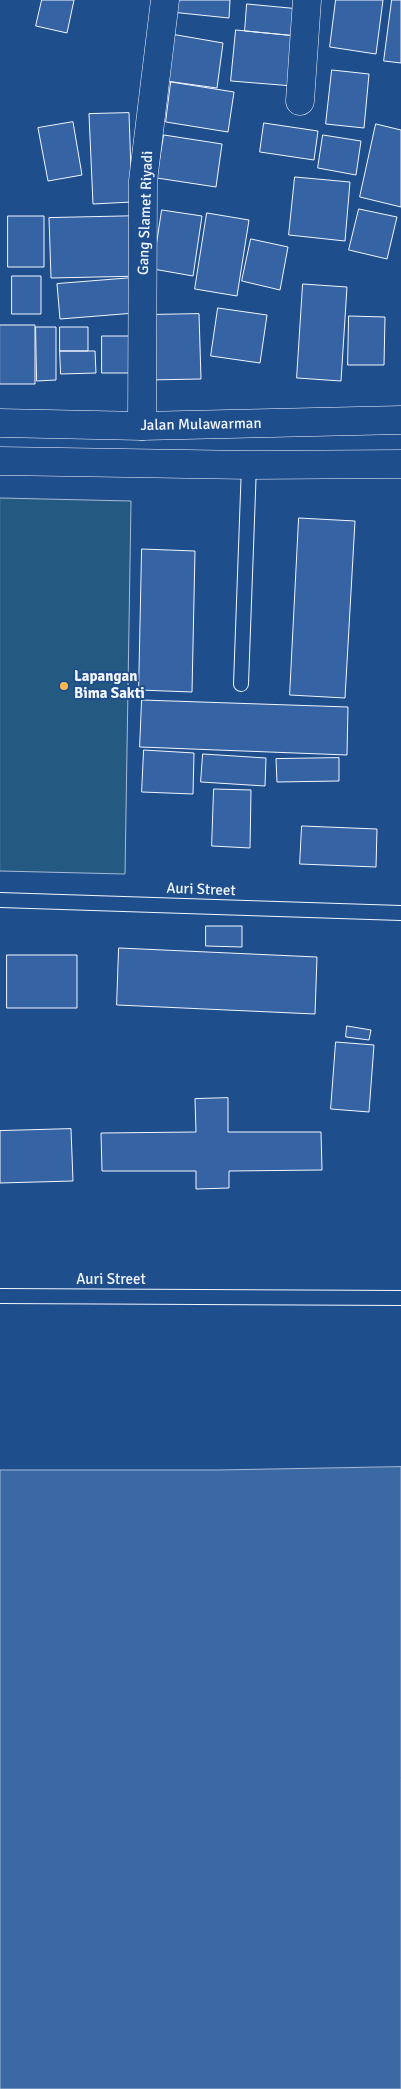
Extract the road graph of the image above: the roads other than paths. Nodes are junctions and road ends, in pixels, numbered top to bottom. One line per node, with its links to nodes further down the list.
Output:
1 (165, 0): 6 (main road, Gang Slamet Riyadi)
2 (307, 0): 3 (main road)
3 (300, 101)
4 (401, 420): 6 (main road, Jalan Mulawarman)
5 (0, 423): 6 (main road, Jalan Mulawarman)
6 (142, 426)
7 (0, 461): 9 (main road)
8 (401, 464): 9 (main road)
9 (250, 465): 10 (lane)
10 (241, 684)
11 (0, 900): 12 (lane, Auri Street)
12 (401, 913)
13 (0, 1296): 14 (lane, Auri Street)
14 (401, 1298)

